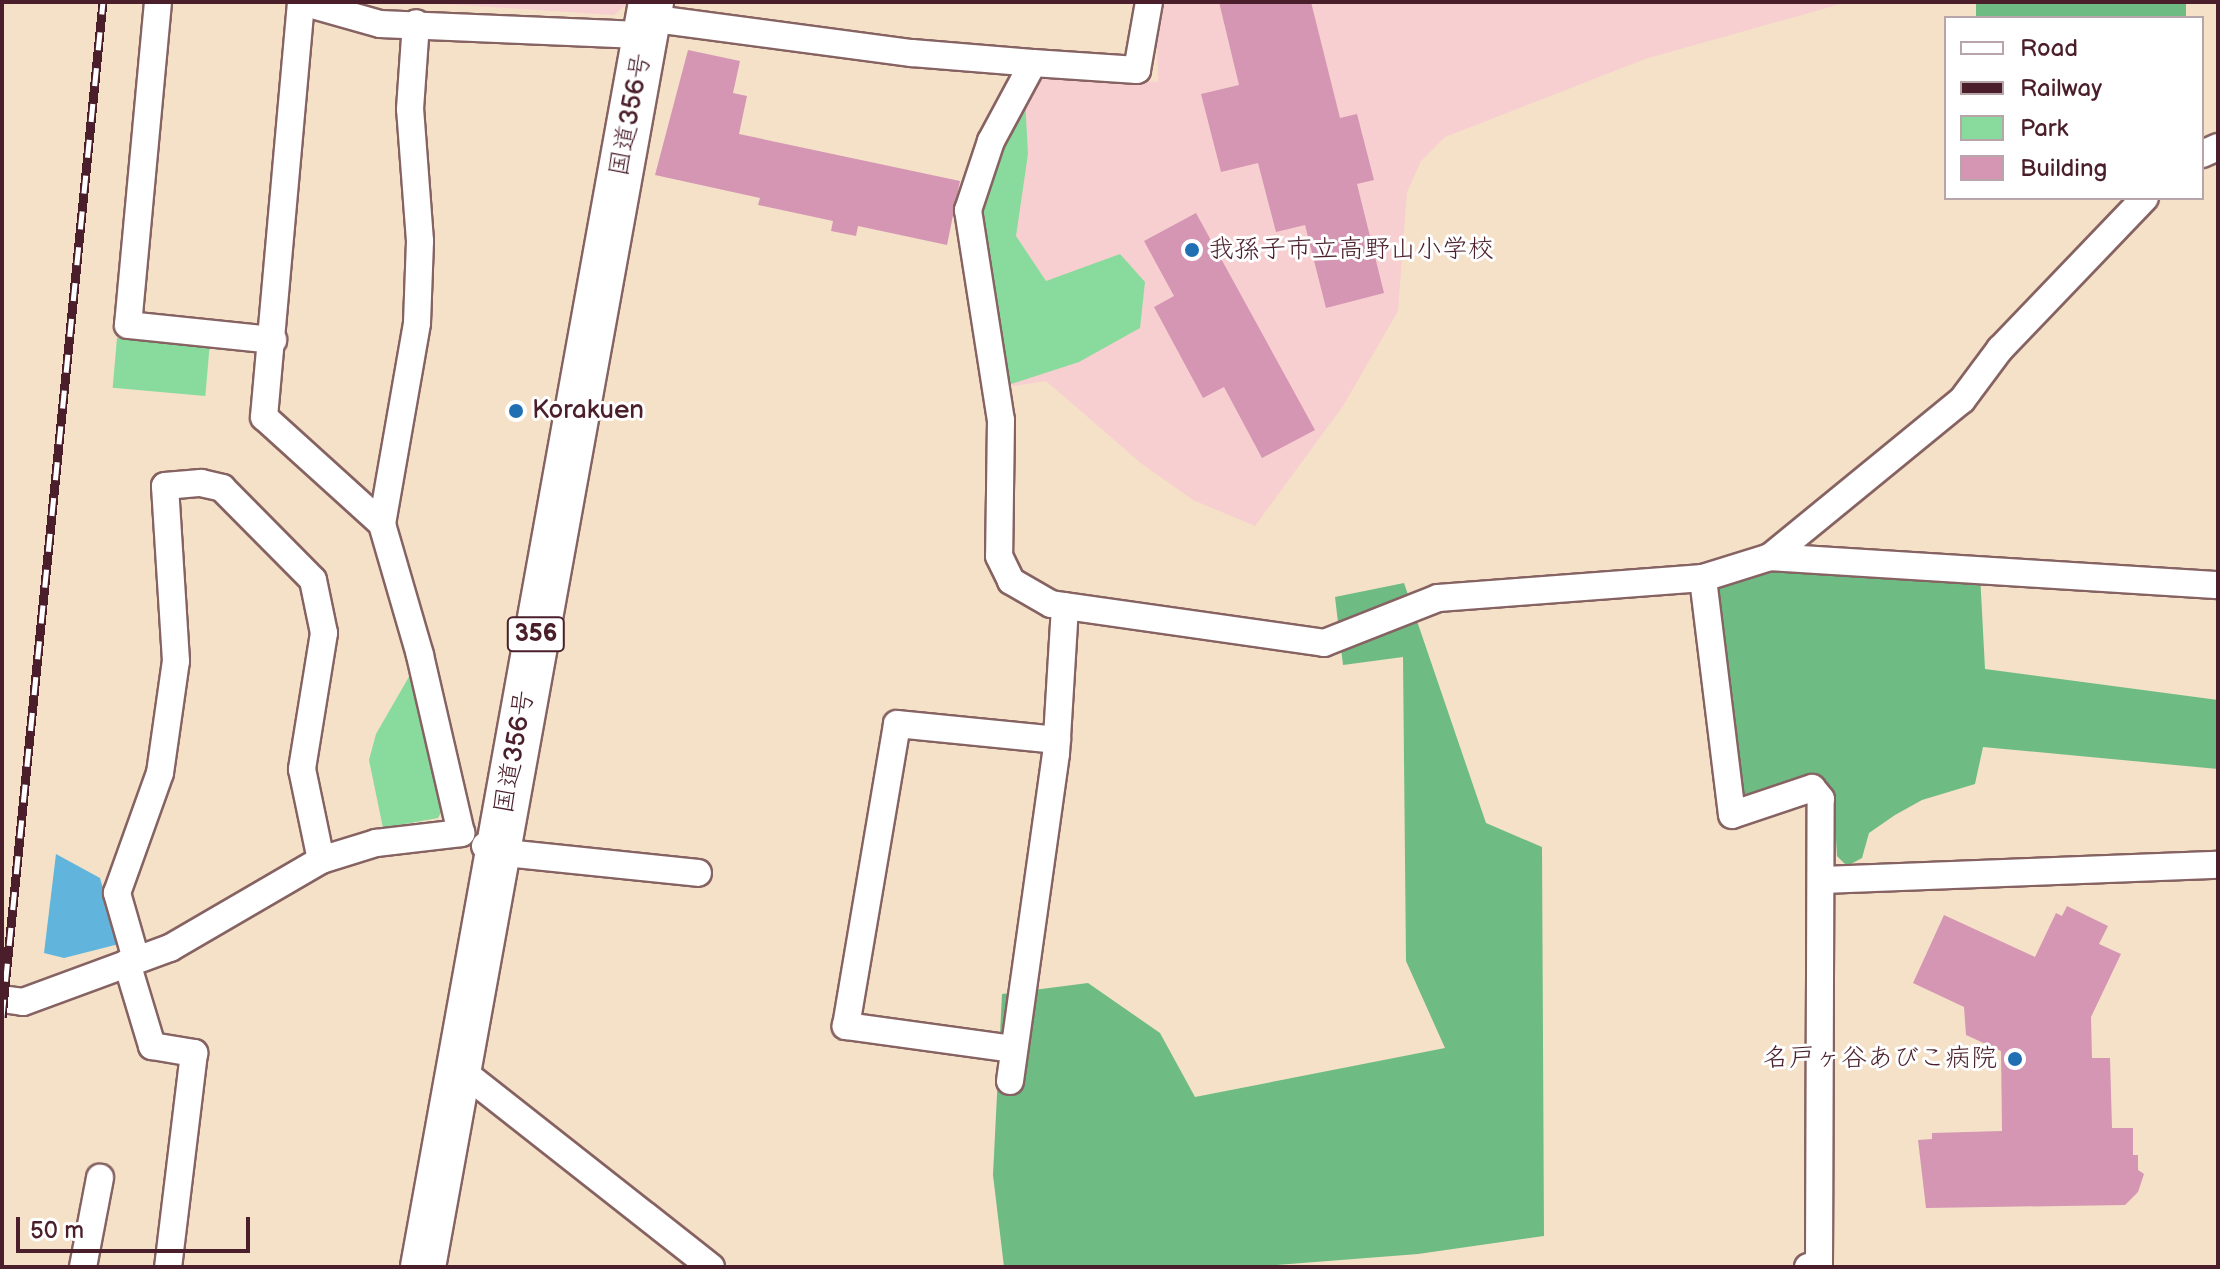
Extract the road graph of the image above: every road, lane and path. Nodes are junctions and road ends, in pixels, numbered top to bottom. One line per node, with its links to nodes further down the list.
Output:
1 (158, 2): 8 (street)
2 (302, 2): 5 (street); 8 (street)
3 (1149, 2): 6 (street)
4 (648, 18): 5 (street); 6 (street); 15 (highway, 国道356号 / 356)
5 (416, 23): 9 (street)
6 (1033, 63): 13 (street)
7 (2143, 200): 10 (street)
8 (273, 340): 9 (street)
9 (382, 524): 15 (street)
10 (1770, 557): 11 (street); 12 (street)
11 (1703, 578): 13 (street); 19 (street)
12 (2218, 585)
13 (1065, 606): 14 (street)
14 (1057, 740): 22 (street); 22 (street)
15 (479, 843): 16 (street); 18 (street); 23 (highway, 国道356号 / 356)
16 (321, 860): 20 (street); 20 (street)
17 (2218, 865): 19 (street)
18 (698, 873)
19 (1823, 880): 30 (street)
20 (132, 961): 21 (street); 27 (street)
21 (2, 999)
22 (1014, 1049): 24 (street)
23 (458, 1068): 28 (highway, 国道356号 / 356); 29 (street)
24 (1010, 1081)
25 (100, 1178): 26 (street)
26 (83, 1267)
27 (168, 1267)
28 (423, 1267)
29 (711, 1267)
30 (1808, 1267)

